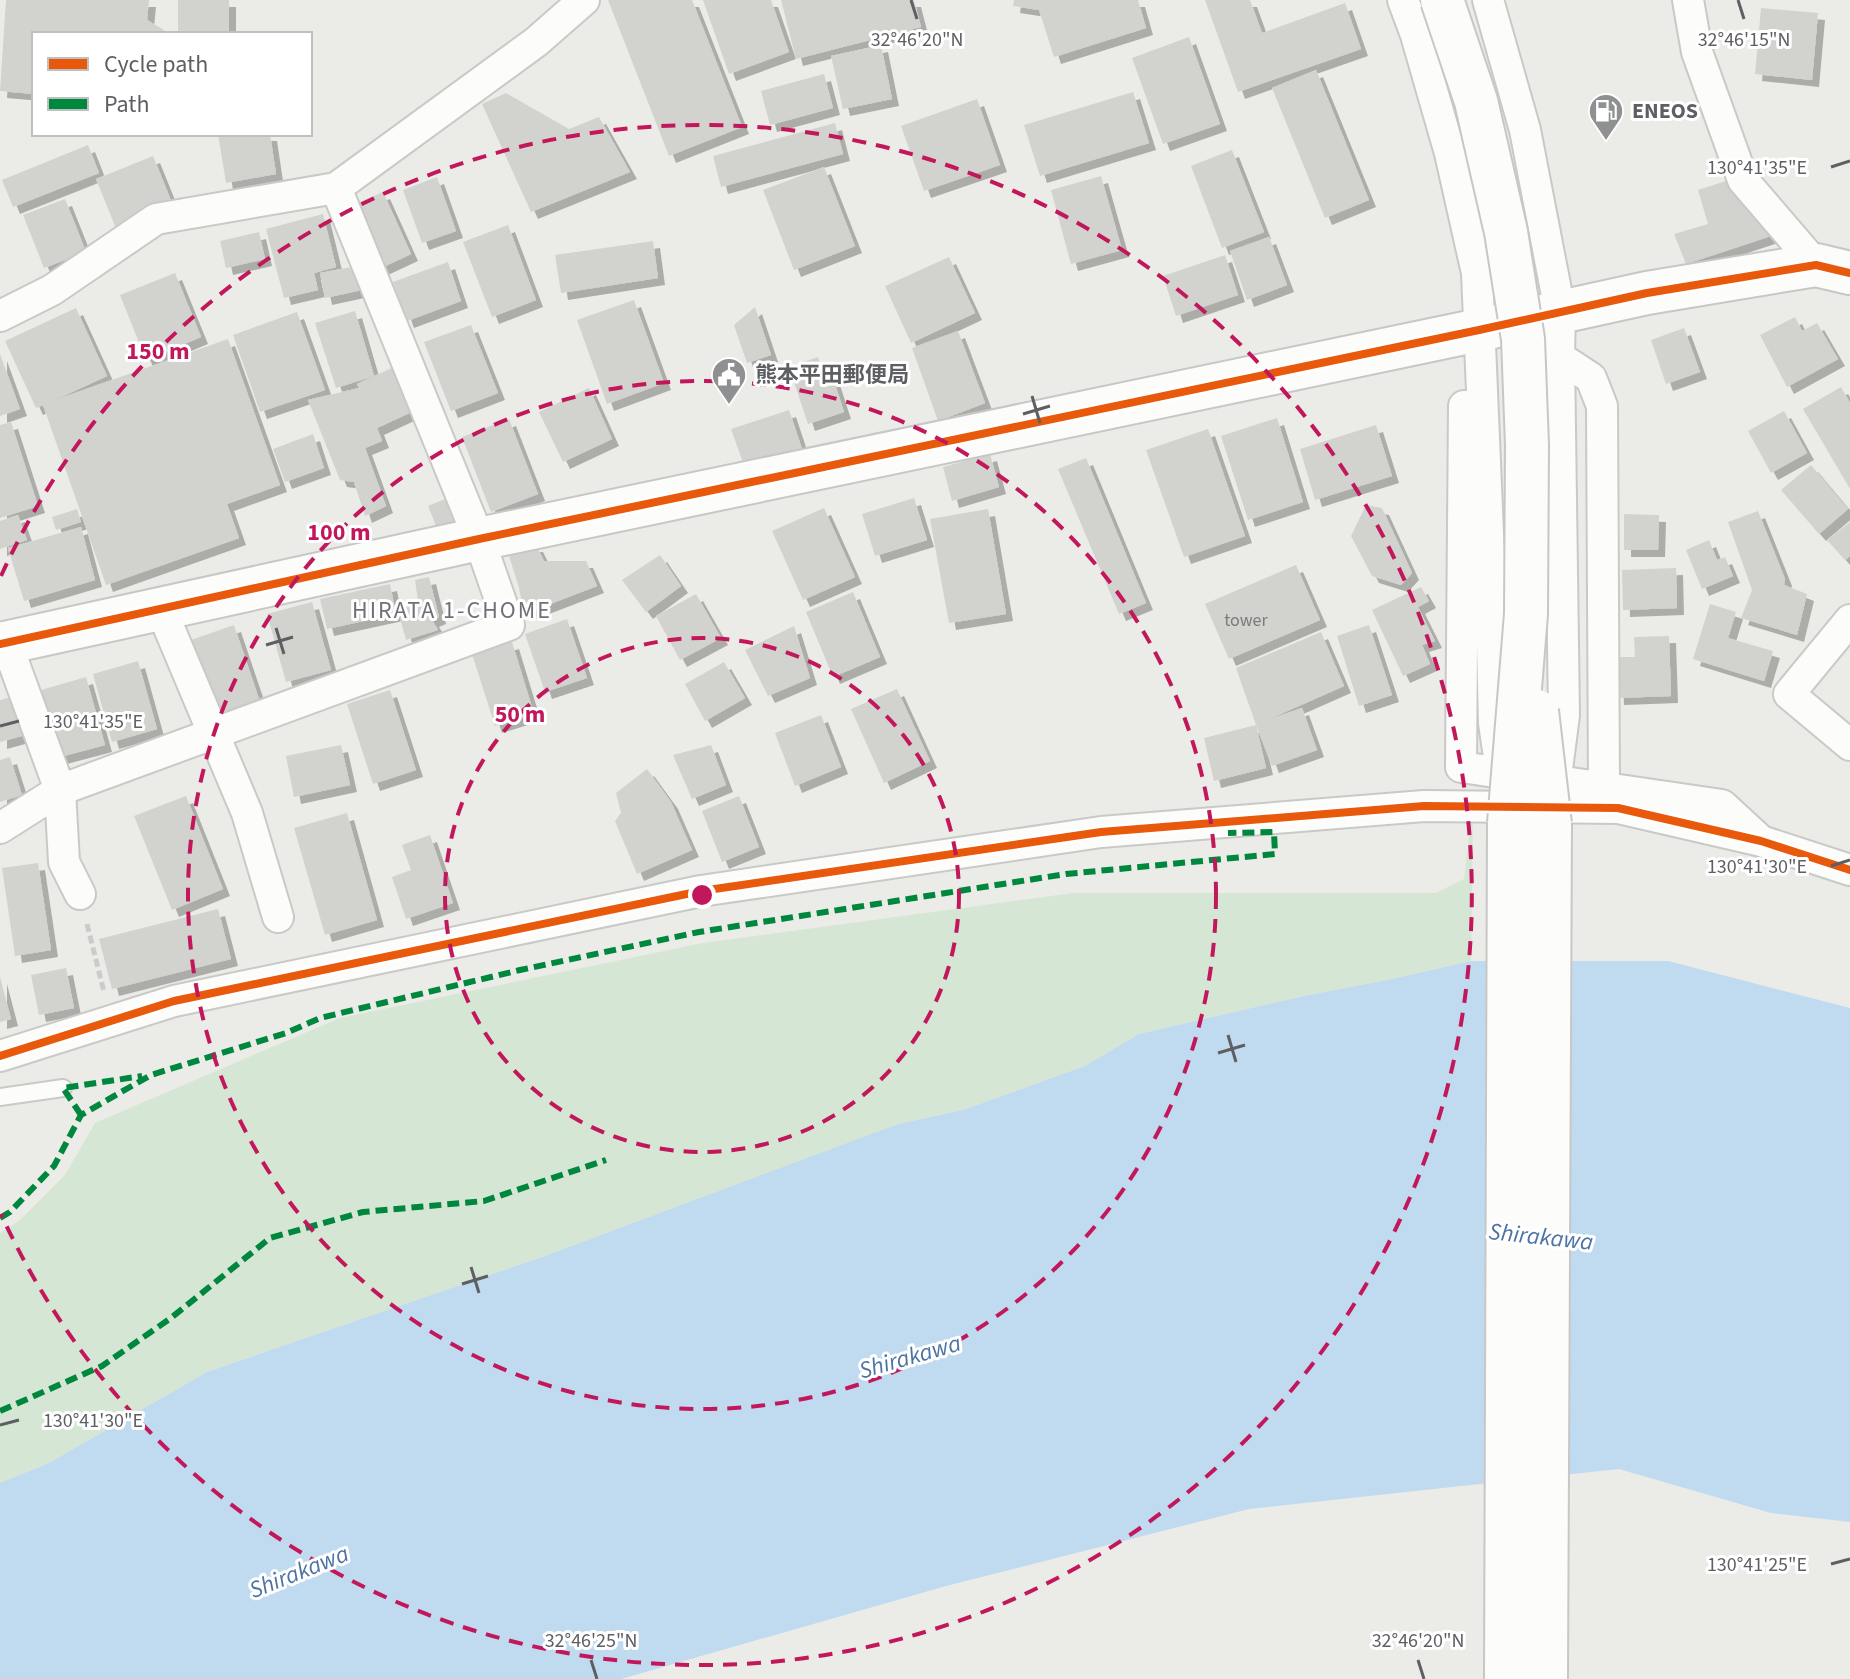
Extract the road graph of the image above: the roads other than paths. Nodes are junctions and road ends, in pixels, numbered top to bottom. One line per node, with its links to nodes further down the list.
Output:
1 (584, 0): 6 (street)
2 (1403, 0): 10 (street)
3 (1442, 0): 14 (street, bridge)
4 (1488, 0): 8 (street)
5 (1688, 0): 7 (street)
6 (336, 188): 9 (street); 12 (street)
7 (1833, 269): 8 (street)
8 (1560, 311): 10 (street); 11 (street)
9 (0, 316)
10 (1472, 332): 12 (street); 19 (street)
11 (1559, 357): 20 (street); 22 (street)
12 (479, 539): 13 (street); 17 (street)
13 (161, 609): 16 (street); 17 (street)
14 (1526, 614): 22 (street, bridge); 23 (street, bridge)
15 (1850, 620): 18 (street)
16 (2, 638): 21 (street)
17 (214, 732): 21 (street); 28 (street)
18 (1850, 745)
19 (1502, 773): 22 (street); 23 (street)
20 (1604, 787): 22 (street); 25 (street)
21 (60, 790): 24 (street); 27 (street)
22 (1553, 804): 23 (street); 25 (street); 33 (street)
23 (1508, 815): 29 (street); 32 (street)
24 (0, 828)
25 (1761, 841): 26 (street)
26 (1850, 870)
27 (80, 894)
28 (278, 917)
29 (0, 1056)
30 (63, 1088): 31 (lane)
31 (0, 1097)
32 (1506, 1679)
33 (1546, 1679)

